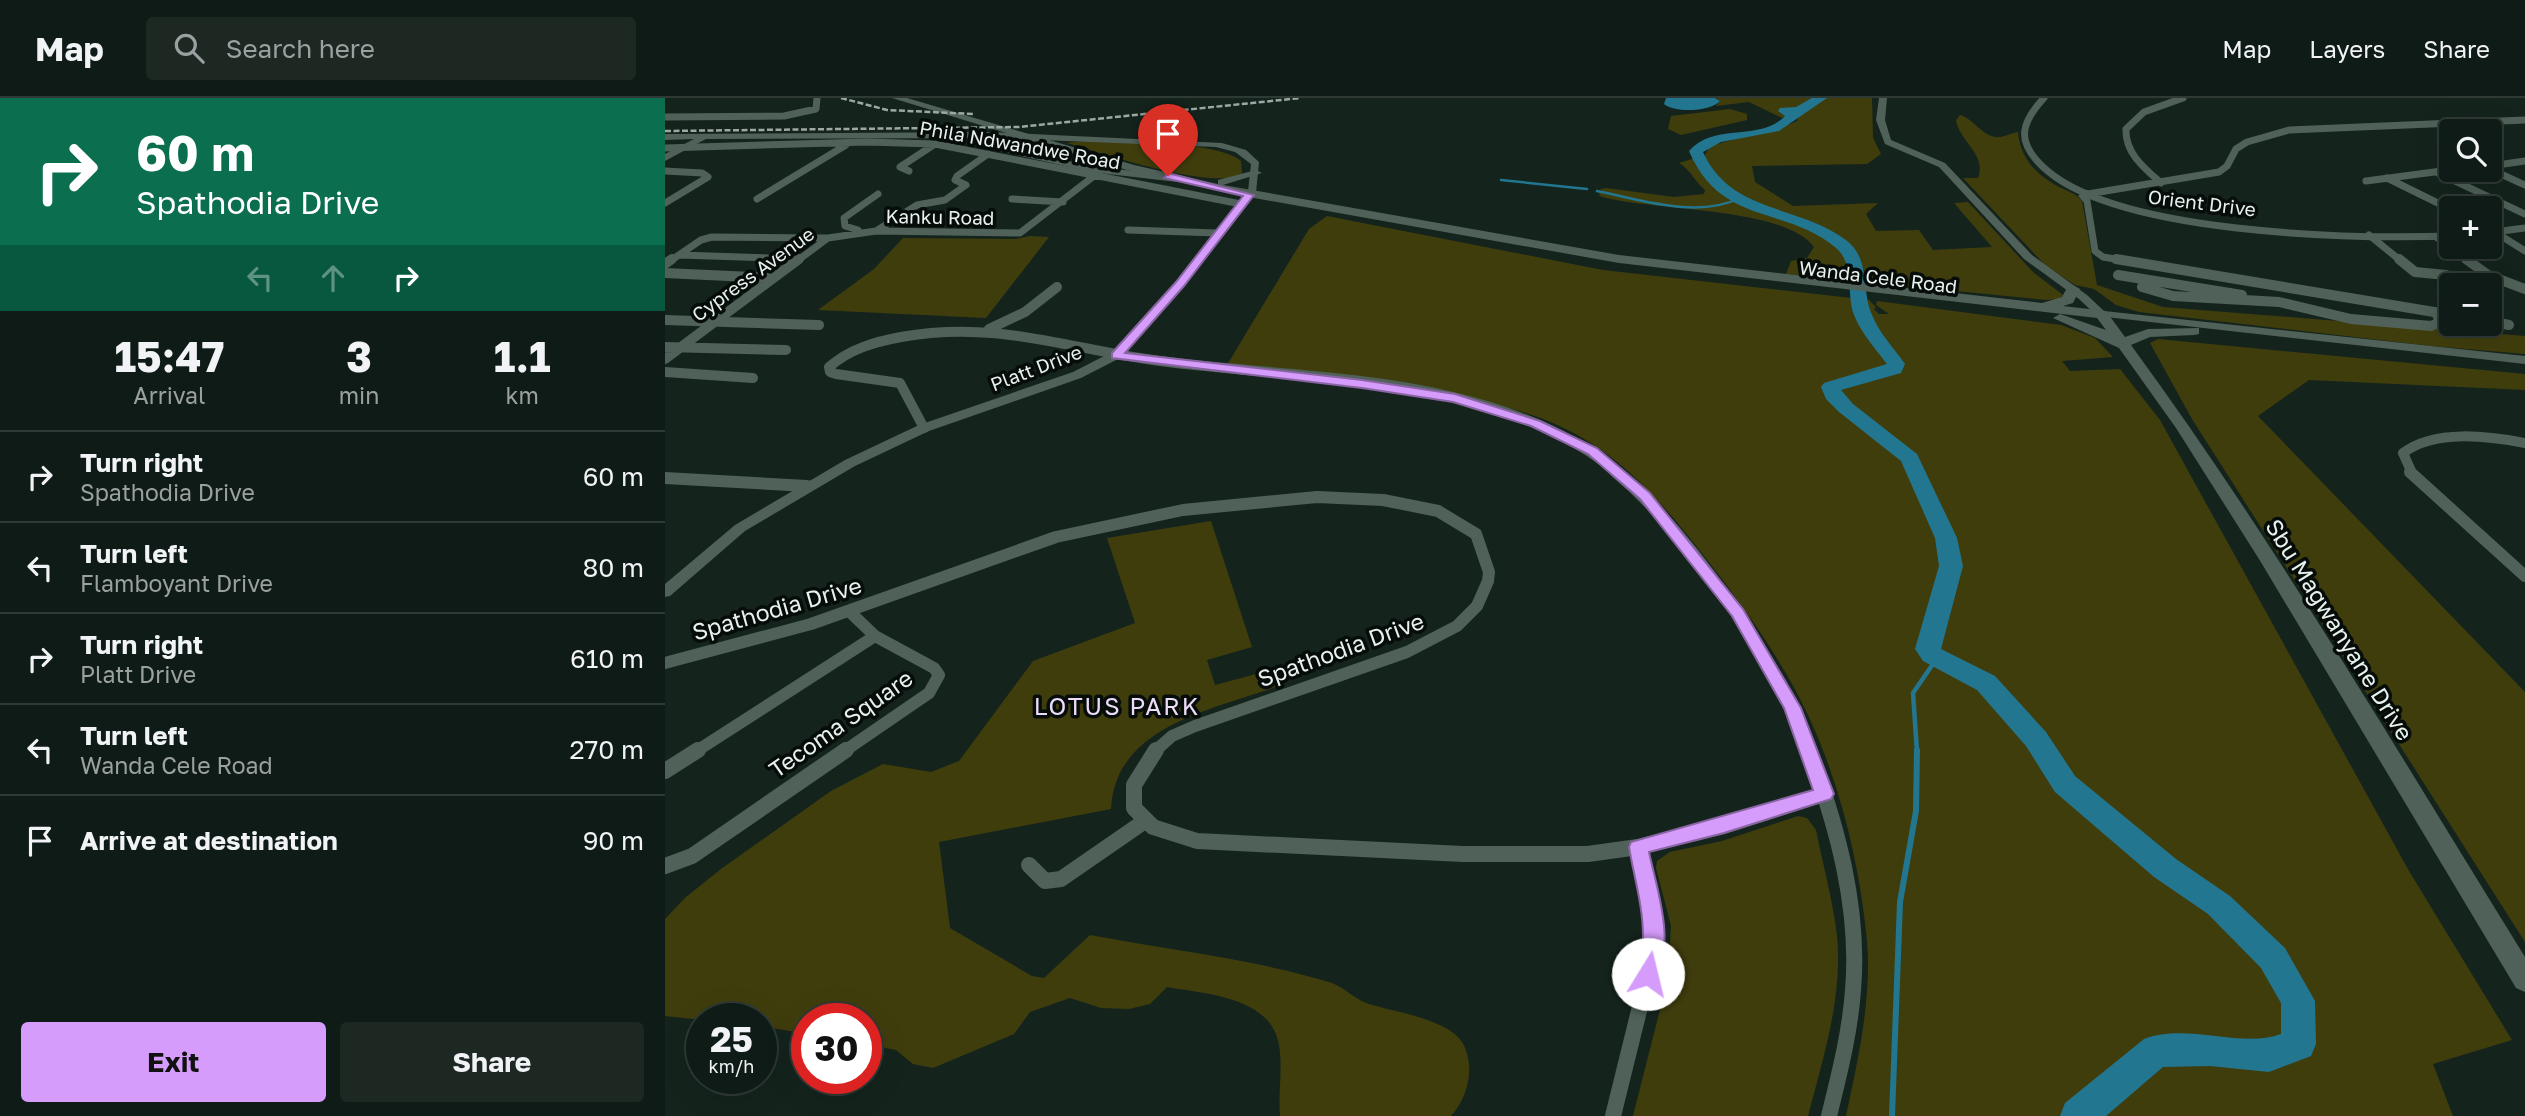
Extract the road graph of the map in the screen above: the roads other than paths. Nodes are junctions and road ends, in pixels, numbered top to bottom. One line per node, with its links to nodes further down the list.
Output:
1 (817, 98): 6 (street)
2 (897, 98): 28 (main road, Wanda Cele Road)
3 (1883, 98): 65 (street)
4 (2044, 98): 34 (street, Orient Drive)
5 (2183, 98): 31 (street)
6 (665, 117)
7 (2525, 120): 31 (street)
8 (706, 136): 9 (street, Phila Ndwandwe Road); 11 (street, Phila Ndwandwe Road); 15 (street)
9 (898, 136): 10 (street); 16 (street, Phila Ndwandwe Road)
10 (1035, 136): 16 (street, Phila Ndwandwe Road); 24 (street)
11 (665, 137)
12 (849, 143): 13 (street, Phila Ndwandwe Road); 15 (street, Phila Ndwandwe Road); 36 (street)
13 (935, 144): 16 (street, Phila Ndwandwe Road); 21 (street)
14 (665, 148): 15 (street, Phila Ndwandwe Road)
15 (684, 148): 17 (street)
16 (988, 150): 26 (street, Phila Ndwandwe Road); 28 (street, Phila Ndwandwe Road); 45 (street, Cypress Avenue)
17 (665, 158)
18 (2525, 161): 19 (street)
19 (2502, 165)
20 (665, 171): 38 (street)
21 (909, 171)
22 (2436, 172): 23 (street); 27 (street); 41 (street)
23 (2439, 172)
24 (1256, 173): 30 (main road); 35 (street)
25 (2502, 173): 32 (street)
26 (1094, 176): 35 (street, Phila Ndwandwe Road); 37 (street)
27 (2387, 178): 29 (street); 39 (street)
28 (1186, 180): 30 (main road, Wanda Cele Road)
29 (2366, 181)
30 (1203, 183): 35 (main road, Wanda Cele Road)
31 (2161, 183): 34 (street)
32 (2525, 185)
33 (877, 194): 45 (street, Kanku Road)
34 (2082, 195): 47 (street, Orient Drive); 68 (street)
35 (1248, 197): 46 (street, Platt Drive); 64 (main road, Wanda Cele Road)
36 (757, 199)
37 (1063, 202): 40 (street); 45 (street, Kanku Road)
38 (665, 203)
39 (2439, 204)
40 (1004, 205)
41 (2525, 214)
42 (2525, 228): 44 (street)
43 (1128, 230): 46 (street)
44 (2502, 230)
45 (876, 231): 51 (street, Cypress Avenue)
46 (1217, 233): 84 (street, Platt Drive)
47 (2366, 234): 48 (street, Orient Drive); 56 (street); 58 (street)
48 (2436, 237): 49 (street, Orient Drive); 63 (street)
49 (2439, 237)
50 (2502, 237): 52 (street)
51 (828, 238): 53 (street); 54 (street, Cypress Avenue)
52 (2525, 251)
53 (679, 255): 54 (street); 55 (street)
54 (799, 259): 60 (street, Cypress Avenue)
55 (665, 264)
56 (2406, 272)
57 (665, 273): 60 (street)
58 (2439, 274)
59 (2118, 275): 66 (street)
60 (772, 278): 74 (street, Cypress Avenue)
61 (2142, 287): 66 (street)
62 (1057, 288): 78 (street)
63 (2525, 289)
64 (1876, 293): 67 (main road, Wanda Cele Road); 70 (main road, Wanda Cele Road)
65 (2078, 293): 67 (main road); 71 (street); 73 (street)
66 (2254, 301): 68 (street)
67 (2036, 307): 71 (main road, Wanda Cele Road)
68 (2436, 312): 69 (street)
69 (2439, 313)
70 (2050, 316): 71 (main road, Wanda Cele Road); 80 (main road)
71 (2105, 318): 73 (street, Wanda Cele Road); 79 (street, Wanda Cele Road); 80 (main road, Sbu Magwanyane Drive)
72 (665, 320): 74 (street)
73 (2156, 320): 86 (street, Wanda Cele Road)
74 (713, 322): 77 (street); 82 (street, Cypress Avenue)
75 (2502, 323): 76 (street)
76 (2509, 324)
77 (819, 325)
78 (986, 330): 84 (street); 89 (street)
79 (2194, 331): 80 (main road); 86 (street, Wanda Cele Road)
80 (2125, 345): 104 (main road, Sbu Magwanyane Drive)
81 (665, 347): 82 (street)
82 (680, 348): 83 (street); 85 (street, Cypress Avenue)
83 (786, 350)
84 (1116, 355): 89 (street, Platt Drive); 99 (street)
85 (665, 359)
86 (2525, 362)
87 (665, 372): 88 (street)
88 (753, 378)
89 (924, 428): 92 (street, Platt Drive)
90 (2525, 443): 93 (street)
91 (665, 478): 92 (street)
92 (807, 486): 94 (street, Platt Drive)
93 (2525, 576)
94 (665, 592)
95 (850, 612): 96 (street); 97 (street, Spathodia Drive); 100 (street, Spathodia Drive)
96 (875, 636): 98 (street); 103 (street, Tecoma Square)
97 (665, 663)
98 (665, 771)
99 (1824, 794): 101 (street); 106 (street)
100 (1145, 821): 101 (street); 102 (street)
101 (1638, 847): 105 (street)
102 (1029, 864)
103 (665, 866)
104 (2525, 980)
105 (1613, 1116)
106 (1829, 1116)

